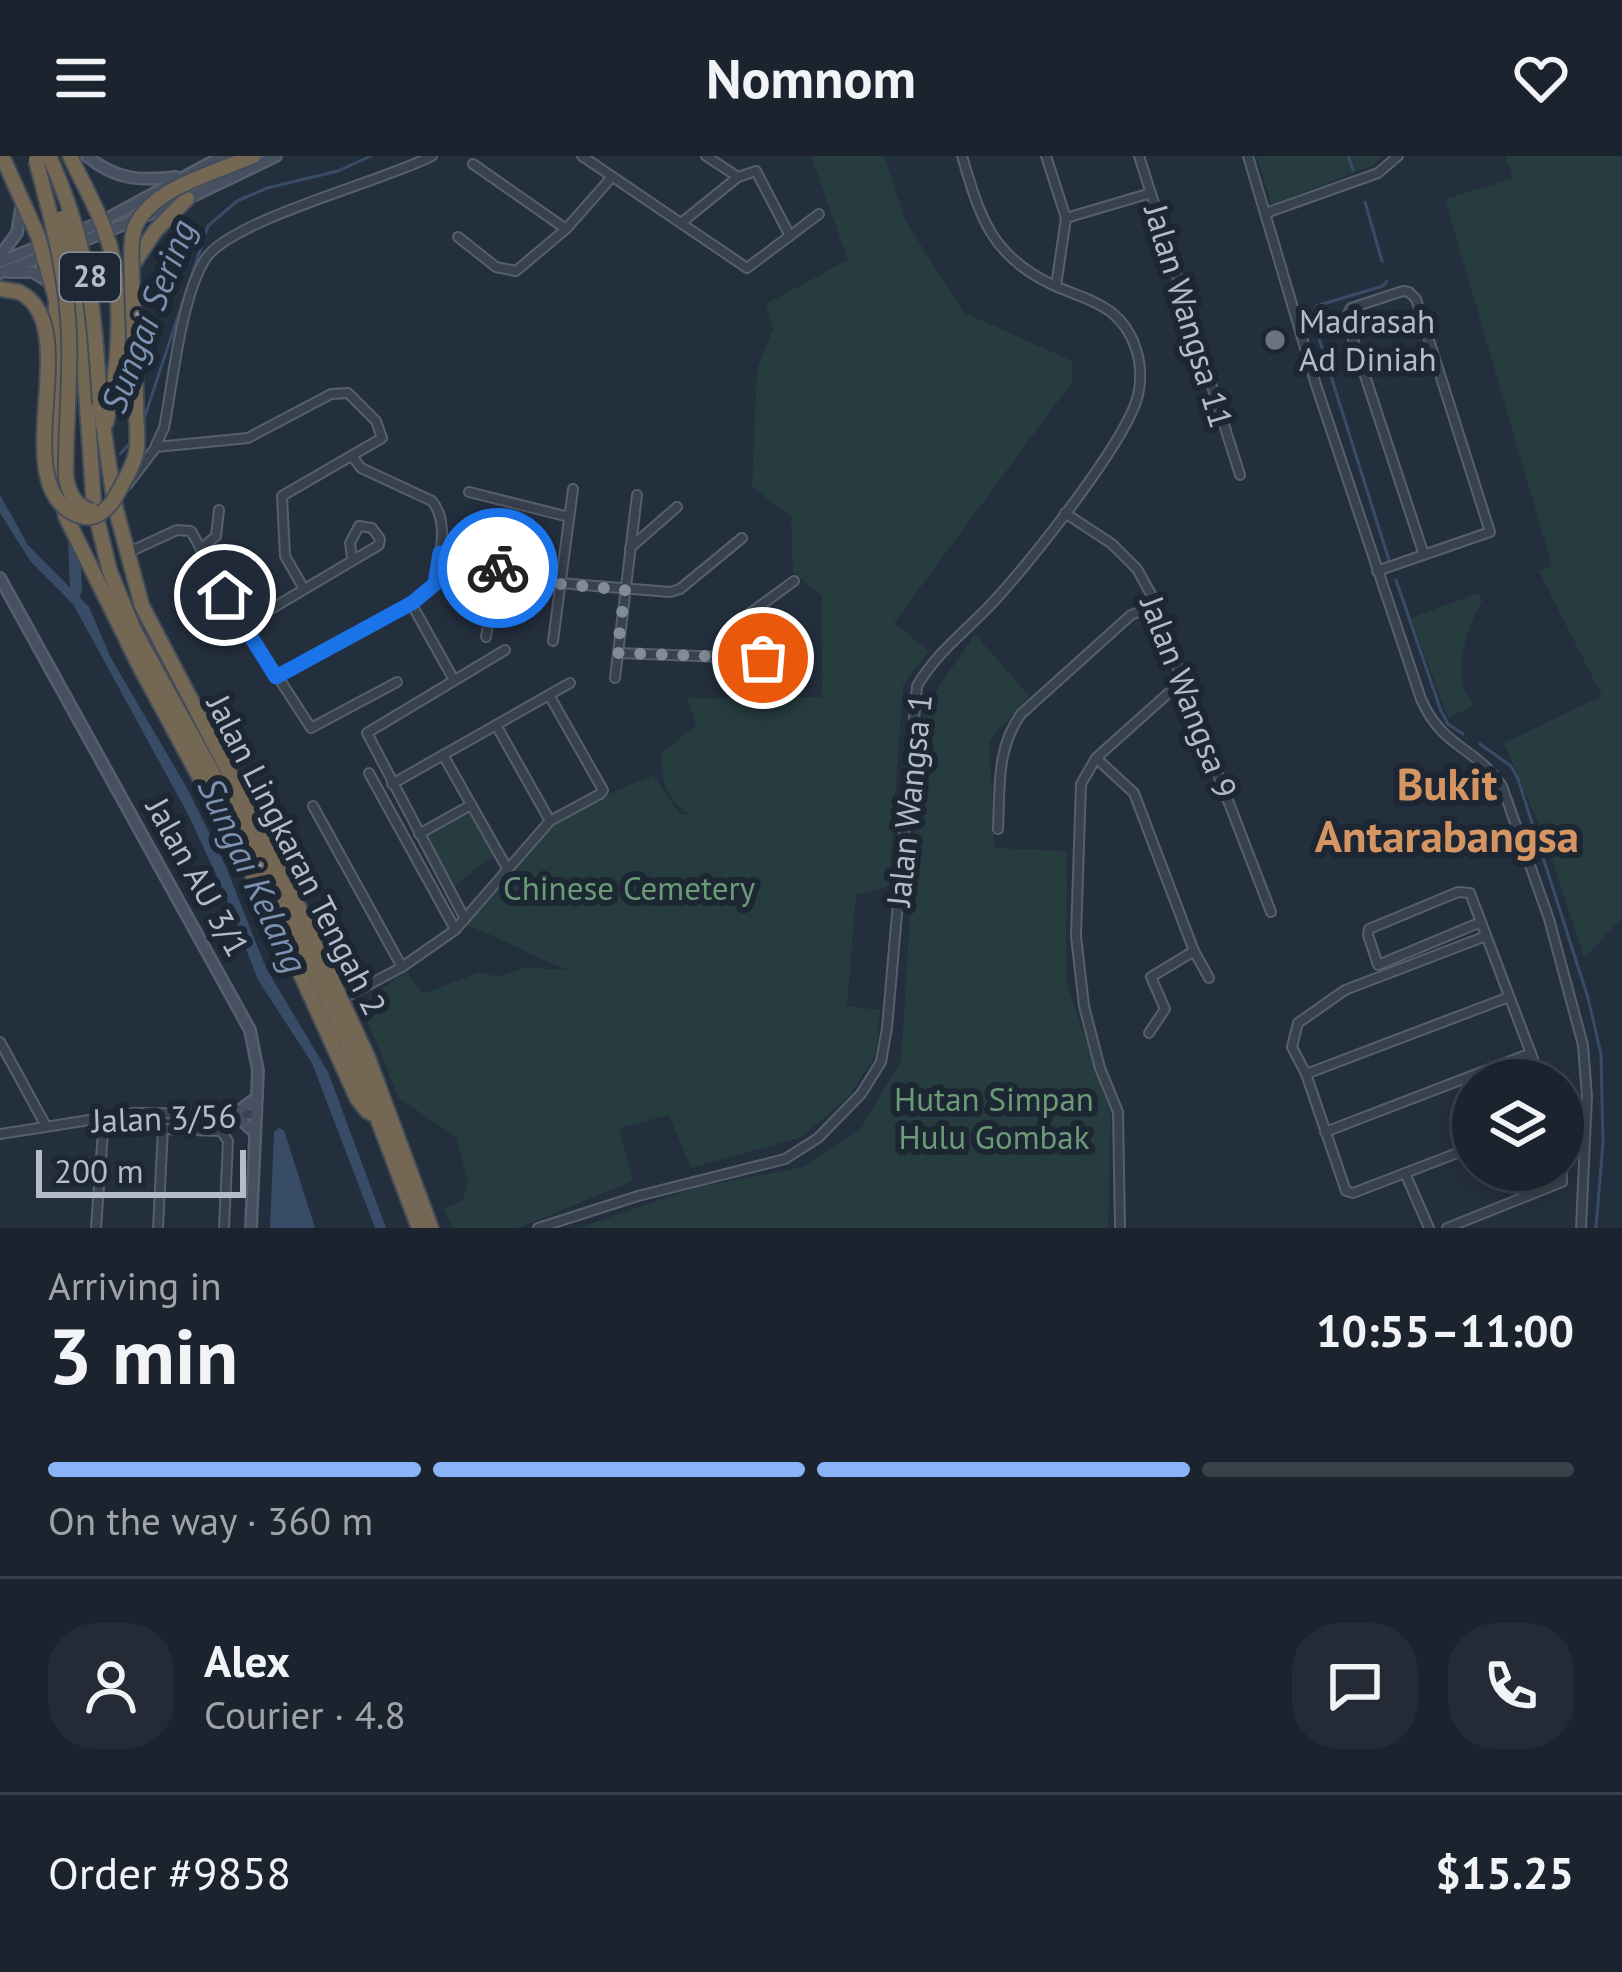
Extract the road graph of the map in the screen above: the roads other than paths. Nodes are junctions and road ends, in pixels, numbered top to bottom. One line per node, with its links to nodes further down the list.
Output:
1 (2, 156): 22 (highway)
2 (87, 156): 17 (main road)
3 (223, 156): 17 (main road)
4 (253, 156): 49 (highway, bridge)
5 (276, 156): 21 (main road)
6 (432, 156): 40 (street)
7 (582, 156): 18 (street)
8 (706, 156): 19 (street)
9 (962, 156): 34 (street, Jalan Wangsa 1)
10 (1046, 156): 25 (street)
11 (1139, 156): 20 (street, Jalan Wangsa 11)
12 (1248, 156): 23 (street)
13 (1398, 156): 23 (street)
14 (40, 158): 39 (highway, Jalan Lingkaran Tengah 2 / 28, bridge); 49 (highway, bridge); 112 (highway, Jalan Lingkaran Tengah 2 / 28, bridge)
15 (73, 163): 22 (highway); 27 (highway)
16 (472, 164): 28 (street)
17 (183, 176): 27 (main road)
18 (612, 177): 26 (street); 28 (street)
19 (738, 177): 26 (street); 29 (street)
20 (1151, 193): 25 (street); 44 (street, Jalan Wangsa 11)
21 (188, 199): 27 (main road); 38 (highway)
22 (24, 205): 31 (highway); 32 (main road)
23 (1266, 213): 61 (street)
24 (819, 214): 29 (street)
25 (1066, 218): 34 (street)
26 (681, 223): 29 (street)
27 (104, 227): 31 (main road); 37 (highway)
28 (566, 230): 30 (street)
29 (790, 236)
30 (458, 237)
31 (44, 250): 32 (main road); 33 (main road); 36 (highway)
32 (0, 259)
33 (0, 273): 36 (main road)
34 (1056, 286): 51 (street, Jalan Wangsa 1)
35 (0, 289): 49 (highway, bridge)
36 (55, 292): 37 (highway); 112 (highway, bridge)
37 (115, 301): 38 (highway)
38 (117, 327): 39 (highway)
39 (104, 429): 42 (highway, Jalan Lingkaran Tengah 2 / 28)
40 (156, 446): 41 (street); 43 (street)
41 (352, 456): 57 (street); 65 (street)
42 (108, 462): 43 (street); 49 (highway, Jalan Lingkaran Tengah 2 / 28)
43 (136, 473): 49 (street)
44 (1240, 476)
45 (573, 489): 52 (street)
46 (469, 492): 52 (street)
47 (637, 495): 55 (street)
48 (676, 506): 55 (street)
49 (108, 509): 56 (highway, Jalan Lingkaran Tengah 2 / 28)
50 (219, 510): 54 (street)
51 (1065, 512): 68 (street, Jalan Wangsa 9); 129 (street, Jalan Wangsa 1)
52 (568, 517): 64 (street)
53 (742, 538): 66 (street)
54 (202, 548): 56 (street); 69 (street)
55 (630, 548): 66 (street)
56 (126, 553): 103 (highway, Jalan Lingkaran Tengah 2 / 28)
57 (440, 553): 60 (street); 67 (street)
58 (1424, 555): 58 (street); 61 (street)
59 (352, 559): 59 (street); 65 (street)
60 (498, 568): 64 (street); 70 (street)
61 (1377, 571): 133 (street)
62 (0, 578): 109 (main road, Jalan AU 3/1)
63 (794, 581): 74 (street)
64 (560, 584): 66 (street); 71 (street)
65 (304, 589): 69 (street)
66 (625, 590): 73 (street)
67 (412, 603): 76 (street); 78 (street)
68 (1157, 605): 79 (street, Jalan Wangsa 9); 91 (street)
69 (244, 625): 76 (street)
70 (486, 637)
71 (553, 641)
72 (505, 650): 78 (street)
73 (617, 653): 74 (street); 77 (street)
74 (722, 657): 75 (street)
75 (805, 660)
76 (276, 677): 80 (street)
77 (614, 678)
78 (454, 680): 87 (street)
79 (1182, 681): 85 (street); 94 (street, Jalan Wangsa 9)
80 (397, 682)
81 (570, 683): 82 (street)
82 (549, 695): 83 (street); 90 (street)
83 (496, 725): 84 (street); 90 (street)
84 (443, 755): 87 (street); 88 (street)
85 (1096, 758): 99 (street); 130 (street)
86 (369, 773): 97 (street)
87 (392, 784): 92 (street)
88 (472, 805): 92 (street); 93 (street)
89 (313, 806): 100 (street)
90 (550, 821): 93 (street)
91 (998, 830)
92 (419, 834): 95 (street)
93 (507, 868): 95 (street)
94 (1271, 912)
95 (465, 919): 97 (street)
96 (1480, 922): 96 (street); 98 (street)
97 (455, 930): 100 (street)
98 (1486, 936): 102 (street); 108 (street)
99 (1194, 951): 101 (street); 104 (street)
100 (402, 967): 103 (street)
101 (1209, 978)
102 (1509, 997): 106 (street); 108 (street)
103 (342, 999): 128 (highway, Jalan Lingkaran Tengah 2 / 28)
104 (1149, 1033)
105 (0, 1042): 114 (street)
106 (1531, 1053): 107 (street); 117 (street)
107 (1533, 1059)
108 (1306, 1075): 117 (street)
109 (257, 1097): 110 (main road); 111 (main road, Jalan AU 3/1)
110 (235, 1114): 111 (street, Jalan 3/56); 113 (street, Jalan 3/56); 119 (main road)
111 (256, 1114): 119 (main road, Jalan AU 3/1)
112 (377, 1116): 127 (highway, Jalan Lingkaran Tengah 2 / 28)
113 (104, 1117): 114 (street, Jalan 3/56); 116 (street)
114 (46, 1126): 118 (street, Jalan 3/56)
115 (163, 1128): 116 (street); 124 (street); 125 (street)
116 (103, 1132): 123 (street)
117 (1324, 1132): 121 (street)
118 (0, 1134)
119 (256, 1136): 126 (main road, Jalan AU 3/1)
120 (1452, 1155): 121 (street)
121 (1405, 1173): 131 (street)
122 (1540, 1191): 132 (street)
123 (96, 1228)
124 (158, 1228)
125 (224, 1228)
126 (251, 1228)
127 (418, 1228)
128 (431, 1228)
129 (538, 1228)
130 (1120, 1228)
131 (1429, 1228)
132 (1448, 1228)
133 (1581, 1228)

